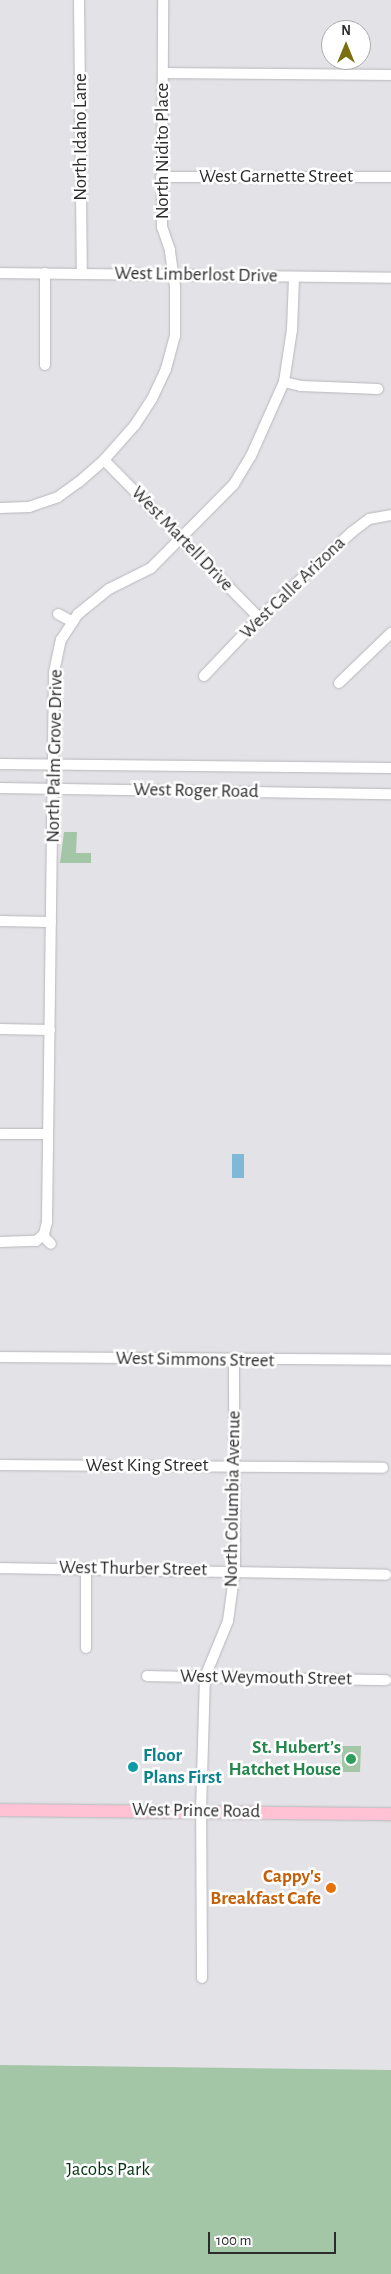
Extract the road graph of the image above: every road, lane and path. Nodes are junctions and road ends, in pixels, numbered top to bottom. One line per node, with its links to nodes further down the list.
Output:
1 (79, 0): 9 (street, North Idaho Lane)
2 (163, 0): 3 (street, North Nidito Place)
3 (164, 73): 4 (street); 5 (street, North Nidito Place)
4 (391, 75)
5 (161, 177): 6 (street, West Garnette Street); 10 (street, North Nidito Place)
6 (391, 177)
7 (0, 273): 8 (street, West Limberlost Drive)
8 (45, 274): 9 (street, West Limberlost Drive); 13 (street)
9 (82, 274): 10 (street, West Limberlost Drive)
10 (173, 275): 11 (street, West Limberlost Drive); 16 (street, North Nidito Place)
11 (294, 277): 12 (street, West Limberlost Drive); 14 (street, North Palm Grove Drive)
12 (391, 278)
13 (45, 365)
14 (284, 382): 15 (street); 19 (street, North Palm Grove Drive)
15 (378, 389)
16 (104, 460): 17 (street, North Nidito Place); 19 (street, West Martell Drive)
17 (0, 508)
18 (391, 515): 21 (street, West Calle Arizona)
19 (182, 539): 21 (street, West Martell Drive); 22 (street, North Palm Grove Drive)
20 (58, 614): 22 (street)
21 (259, 618): 24 (street, West Calle Arizona)
22 (73, 622): 27 (street, North Palm Grove Drive)
23 (391, 633): 25 (street)
24 (204, 676)
25 (339, 683)
26 (0, 764): 27 (street, West Roger Road)
27 (54, 764): 28 (street, West Roger Road); 30 (street, North Palm Grove Drive)
28 (391, 768)
29 (0, 788): 30 (street, West Roger Road)
30 (54, 789): 31 (street, West Roger Road); 33 (street, North Palm Grove Drive)
31 (391, 794)
32 (0, 921): 33 (street)
33 (51, 922): 35 (street, North Palm Grove Drive)
34 (0, 1029): 35 (street)
35 (50, 1030): 37 (street, North Palm Grove Drive)
36 (0, 1134): 37 (street)
37 (47, 1134): 38 (street, North Palm Grove Drive)
38 (42, 1237): 39 (street); 40 (street)
39 (0, 1242)
40 (51, 1244)
41 (0, 1358): 43 (street, West Simmons Street)
42 (391, 1360): 43 (street, West Simmons Street)
43 (234, 1361): 45 (street, North Columbia Avenue)
44 (0, 1465): 45 (street, West King Street)
45 (235, 1467): 46 (street, West King Street); 49 (street, North Columbia Avenue)
46 (383, 1468)
47 (0, 1568): 48 (street, West Thurber Street)
48 (86, 1568): 49 (street, West Thurber Street); 51 (street)
49 (235, 1570): 50 (street, West Thurber Street); 53 (street, North Columbia Avenue)
50 (386, 1575)
51 (86, 1648)
52 (147, 1676): 53 (street, West Weymouth Street)
53 (205, 1677): 54 (street, West Weymouth Street); 56 (street, North Columbia Avenue)
54 (386, 1680)
55 (0, 1810): 56 (main road, West Prince Road)
56 (201, 1811): 57 (main road, West Prince Road); 58 (street, North Columbia Avenue)
57 (391, 1814)
58 (202, 1978)

